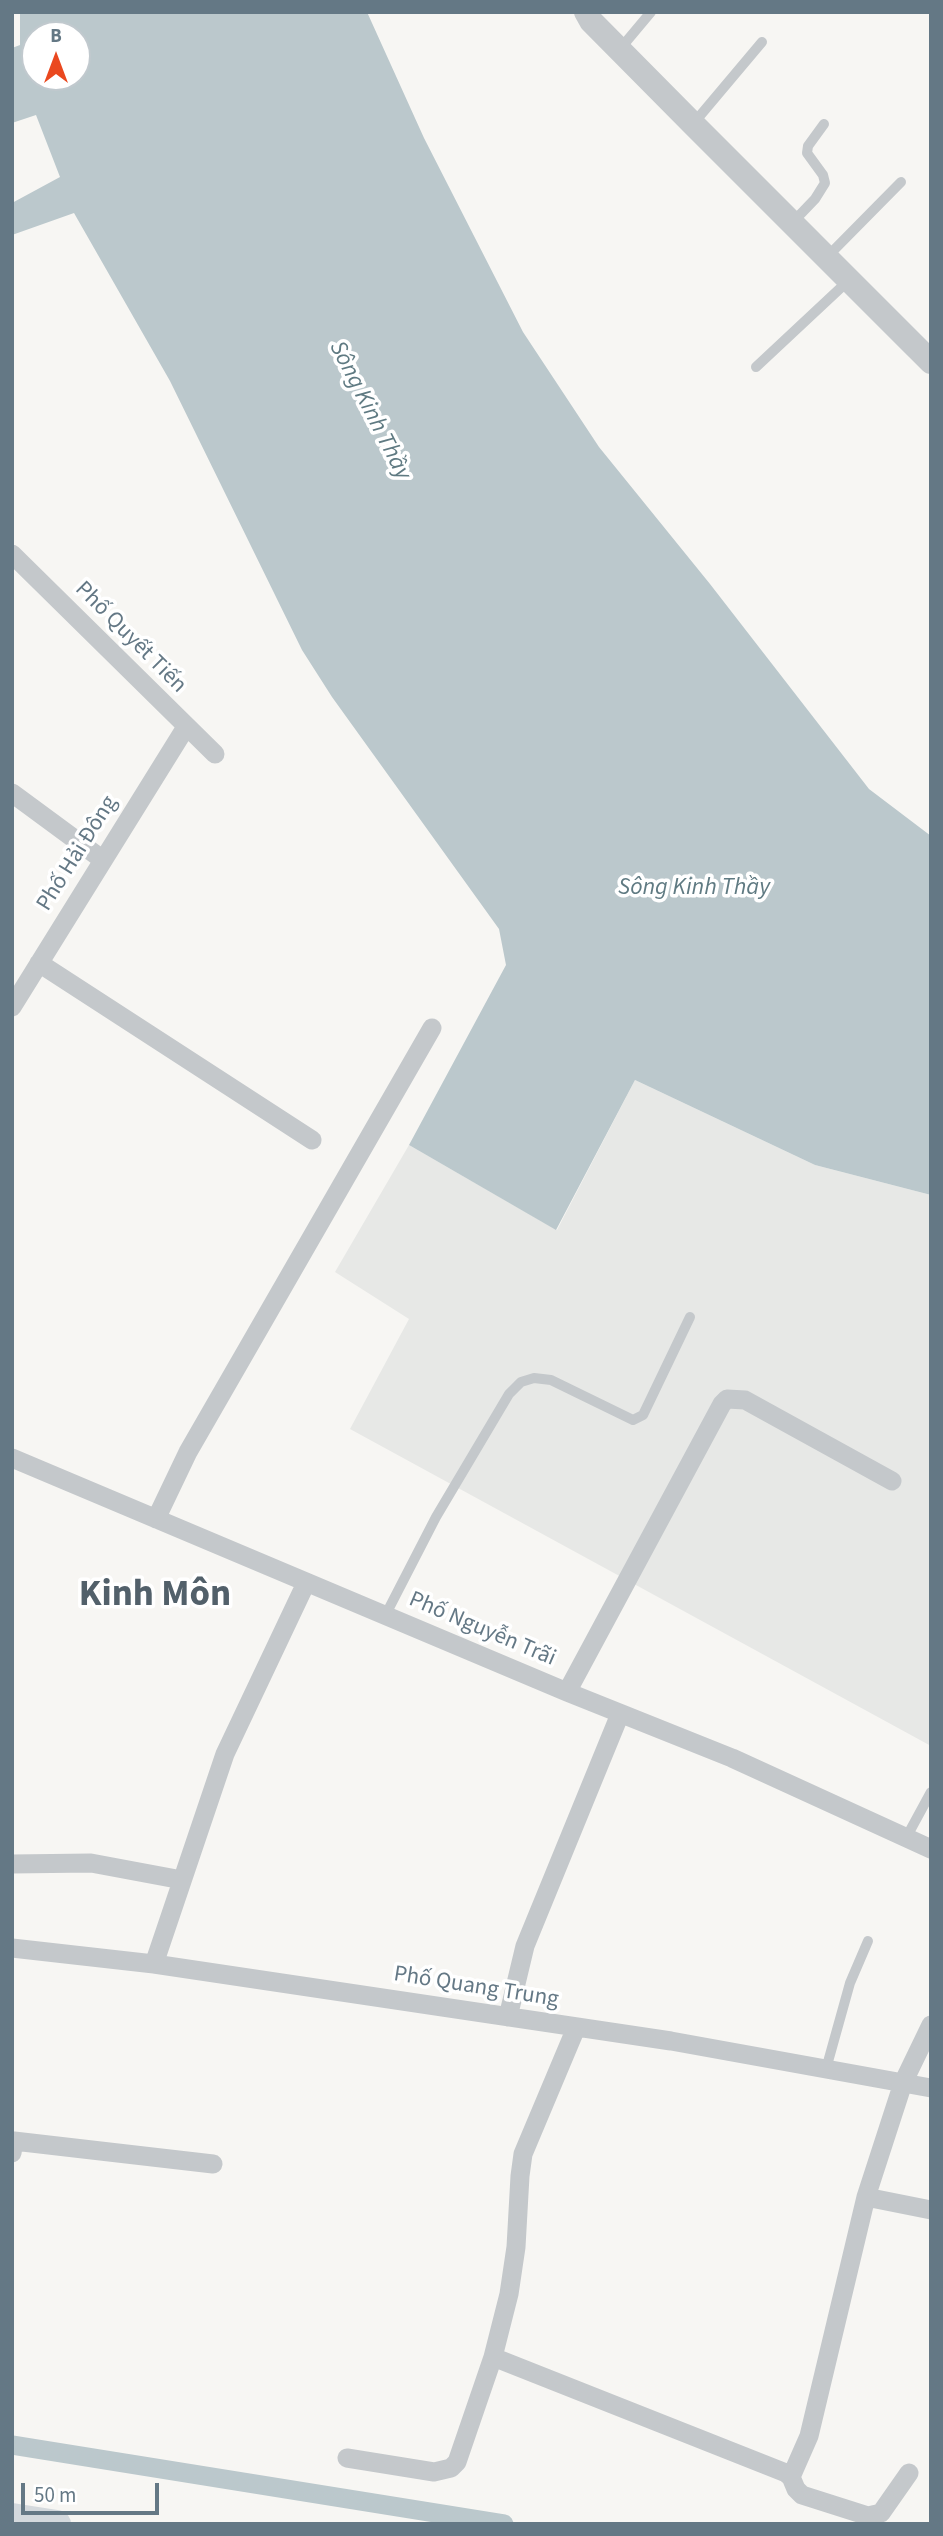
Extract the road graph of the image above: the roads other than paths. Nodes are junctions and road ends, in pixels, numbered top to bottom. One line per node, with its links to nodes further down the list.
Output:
1 (586, 12): 4 (street)
2 (651, 12): 4 (lane)
3 (762, 41): 5 (lane)
4 (619, 50): 5 (street)
5 (692, 124): 8 (street)
6 (824, 124): 8 (lane)
7 (901, 181): 9 (lane)
8 (791, 223): 9 (street)
9 (826, 258): 10 (street)
10 (848, 280): 11 (street); 12 (lane)
11 (931, 362)
12 (756, 367)
13 (12, 554): 14 (street, Phố Quyết Tiến)
14 (186, 727): 15 (street, Phố Quyết Tiến); 17 (street, Phố Hải Đông)
15 (215, 754)
16 (12, 793): 17 (street)
17 (103, 860): 18 (street, Phố Hải Đông)
18 (39, 963): 19 (street, Phố Hải Đông); 21 (street)
19 (12, 1007)
20 (432, 1028): 25 (street)
21 (312, 1140)
22 (690, 1317): 27 (lane)
23 (12, 1458): 25 (street, Phố Nguyễn Trãi)
24 (892, 1481): 28 (street)
25 (156, 1518): 26 (street, Phố Nguyễn Trãi)
26 (306, 1583): 27 (street, Phố Nguyễn Trãi); 34 (street)
27 (385, 1616): 28 (street, Phố Nguyễn Trãi)
28 (567, 1692): 29 (street, Phố Nguyễn Trãi)
29 (620, 1714): 31 (street, Phố Nguyễn Trãi); 38 (street)
30 (931, 1791): 31 (lane)
31 (906, 1838): 32 (street, Phố Nguyễn Trãi)
32 (931, 1849)
33 (12, 1864): 34 (street)
34 (182, 1880): 37 (street)
35 (868, 1941): 41 (lane)
36 (12, 1948): 37 (street, Phố Quang Trung)
37 (154, 1964): 38 (street, Phố Quang Trung)
38 (508, 2017): 40 (street, Phố Quang Trung)
39 (931, 2025): 42 (street)
40 (576, 2028): 41 (street, Phố Quang Trung); 48 (street)
41 (826, 2069): 42 (street, Phố Quang Trung)
42 (903, 2082): 43 (street, Phố Quang Trung); 46 (street)
43 (931, 2088)
44 (12, 2153): 45 (street)
45 (214, 2164)
46 (866, 2197): 47 (street); 51 (street)
47 (931, 2210)
48 (493, 2357): 49 (street); 51 (street)
49 (347, 2458)
50 (909, 2473): 51 (street)
51 (791, 2477)
52 (12, 2517): 53 (main road)
53 (57, 2524)

